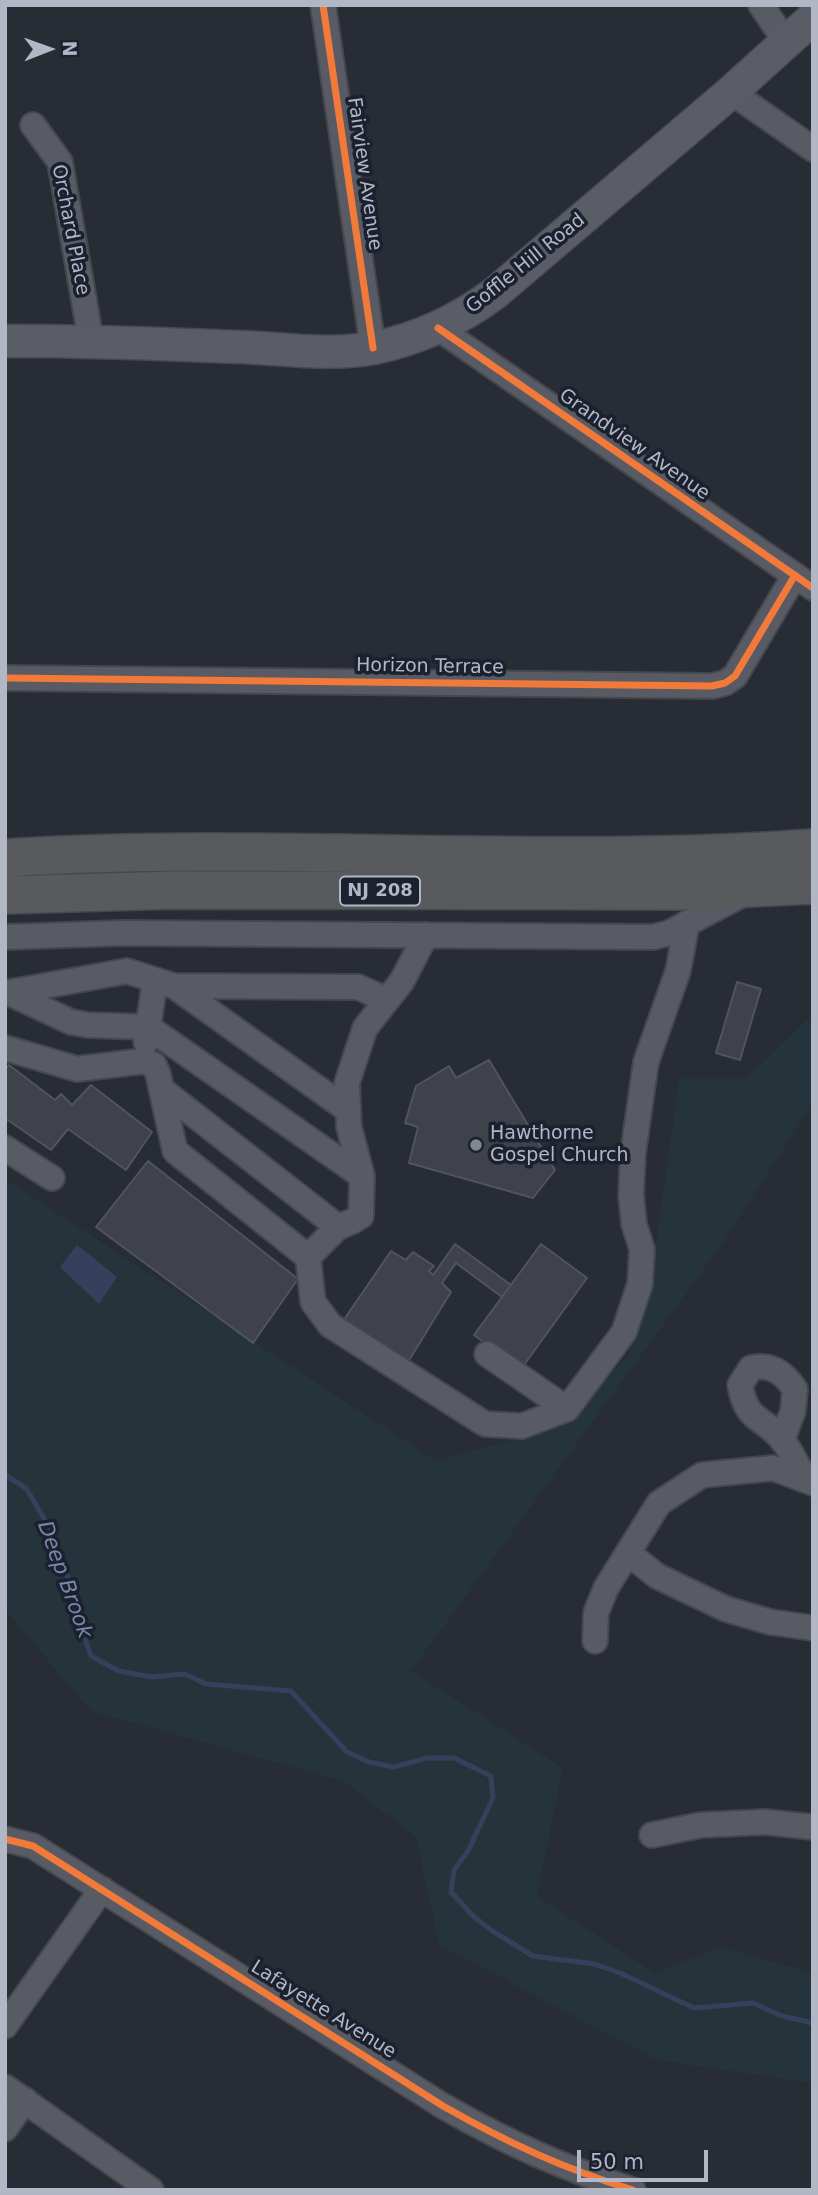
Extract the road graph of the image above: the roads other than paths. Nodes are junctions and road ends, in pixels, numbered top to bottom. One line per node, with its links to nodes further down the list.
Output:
1 (323, 5): 11 (street, Fairview Avenue)
2 (761, 5): 4 (street)
3 (813, 18): 4 (main road, Goffle Hill Road)
4 (786, 42): 5 (main road, Goffle Hill Road)
5 (731, 92): 7 (street); 8 (main road, Goffle Hill Road)
6 (33, 125): 10 (street, Orchard Place)
7 (813, 149)
8 (438, 328): 11 (main road, Goffle Hill Road); 12 (street, Grandview Avenue)
9 (5, 341): 10 (main road, Goffle Hill Road)
10 (91, 341): 11 (main road, Goffle Hill Road)
11 (373, 348)
12 (804, 581): 13 (street, Horizon Terrace)
13 (5, 678)
14 (813, 848): 15 (highway, NJ 208)
15 (5, 858)
16 (813, 885): 17 (highway, NJ 208)
17 (754, 889): 18 (highway, NJ 208); 19 (street)
18 (5, 895)
19 (687, 923): 21 (street); 38 (street)
20 (123, 933): 21 (street); 22 (street); 23 (street)
21 (426, 935): 26 (street)
22 (5, 937)
23 (127, 971): 24 (street); 25 (street)
24 (165, 983): 26 (street); 27 (street); 31 (street)
25 (7, 993): 27 (street)
26 (387, 1000): 31 (street)
27 (149, 1027): 29 (street); 33 (street)
28 (5, 1048): 29 (street)
29 (144, 1061): 30 (street)
30 (162, 1089): 35 (street); 36 (street)
31 (348, 1110): 33 (street)
32 (5, 1148): 34 (street)
33 (362, 1176): 35 (street)
34 (52, 1178)
35 (338, 1227): 36 (street)
36 (307, 1257): 38 (street)
37 (488, 1354): 38 (street)
38 (567, 1409)
39 (782, 1440): 40 (street)
40 (809, 1481): 41 (street)
41 (628, 1553): 42 (street); 43 (street)
42 (813, 1628)
43 (595, 1641)
44 (813, 1827): 45 (street)
45 (652, 1835)
46 (10, 1840): 47 (street, Lafayette Avenue)
47 (102, 1889): 48 (street); 52 (street, Lafayette Avenue)
48 (5, 2026)
49 (15, 2094): 50 (street); 51 (street)
50 (5, 2129)
51 (151, 2190)
52 (633, 2190)

